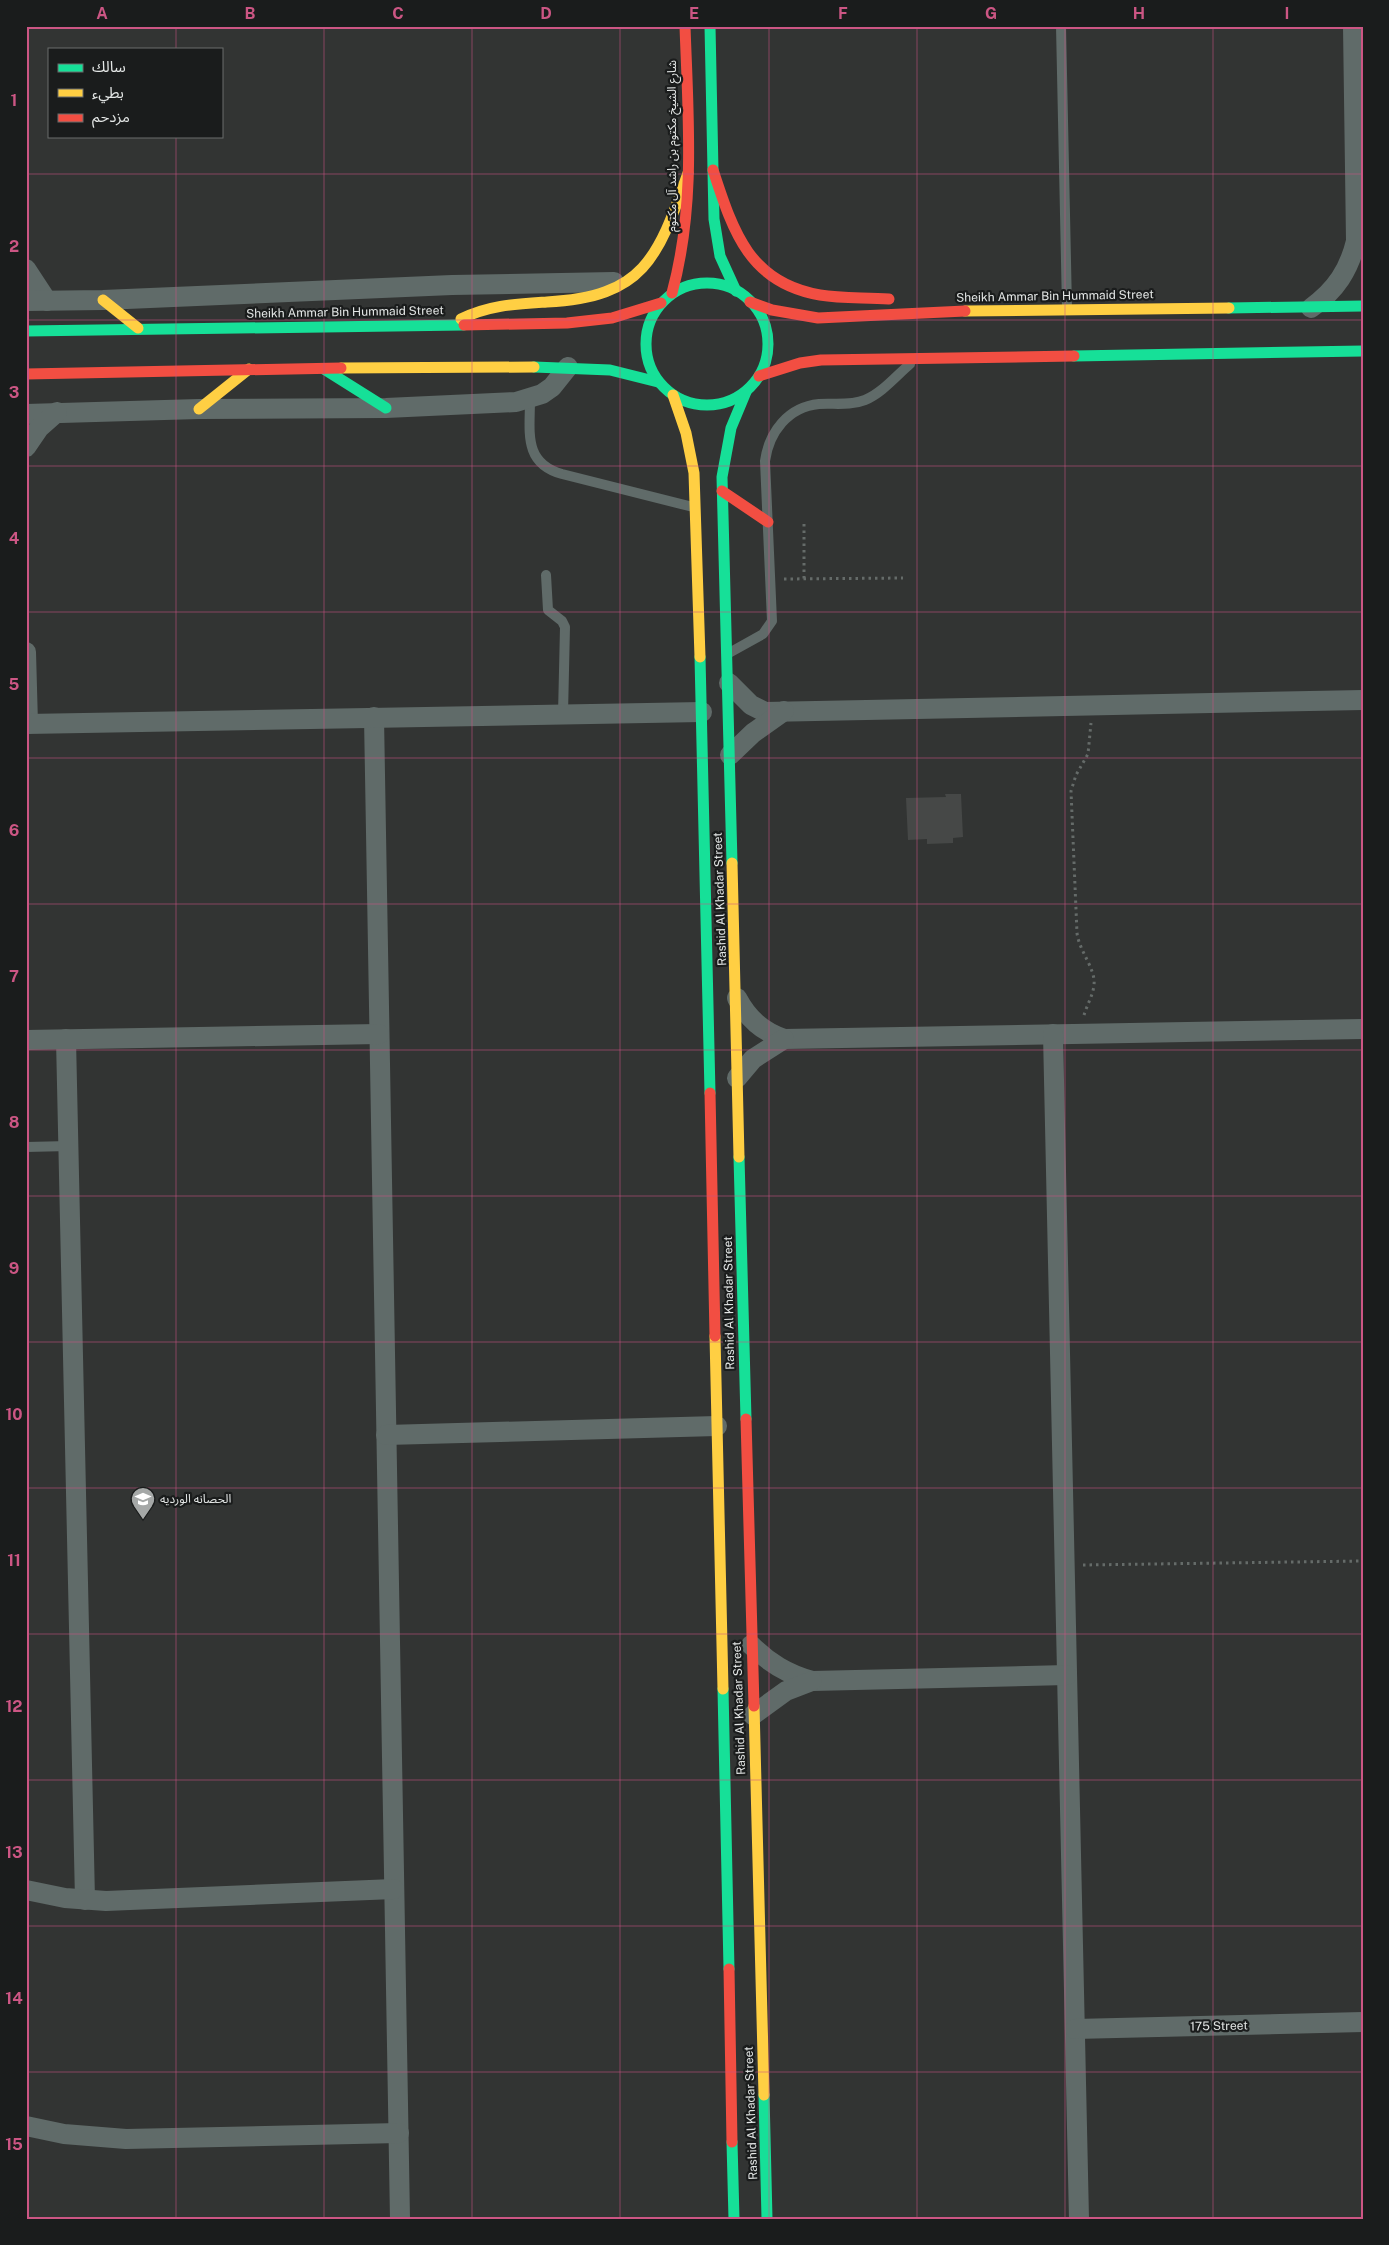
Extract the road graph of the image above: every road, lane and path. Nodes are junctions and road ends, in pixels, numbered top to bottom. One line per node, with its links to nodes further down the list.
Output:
1 (685, 26): 6 (street, شارع الشيخ مكتوم بن راشد آل مكتوم)
2 (1061, 26): 20 (lane)
3 (1353, 26): 7 (street)
4 (712, 31): 5 (street)
5 (713, 170): 11 (street); 21 (street)
6 (688, 173): 10 (street); 12 (street, شارع الشيخ مكتوم بن راشد آل مكتوم)
7 (1356, 241): 8 (street); 19 (street)
8 (1363, 260)
9 (26, 269): 15 (street)
10 (629, 282): 13 (street); 22 (street)
11 (736, 291): 12 (street); 16 (street)
12 (672, 293): 17 (street)
13 (103, 300): 15 (street); 23 (street)
14 (26, 301): 15 (street)
15 (47, 301)
16 (750, 302): 21 (street, Sheikh Ammar Bin Hummaid Street); 31 (street)
17 (661, 303): 22 (street, Sheikh Ammar Bin Hummaid Street); 32 (street)
18 (1363, 306): 19 (street, Sheikh Ammar Bin Hummaid Street)
19 (1311, 308): 20 (street, Sheikh Ammar Bin Hummaid Street)
20 (1067, 309): 21 (street, Sheikh Ammar Bin Hummaid Street)
21 (949, 311)
22 (452, 324): 23 (street, Sheikh Ammar Bin Hummaid Street)
23 (138, 328): 24 (street, Sheikh Ammar Bin Hummaid Street)
24 (26, 331)
25 (1363, 351): 26 (street)
26 (916, 358): 31 (street); 43 (lane)
27 (568, 367): 29 (street); 32 (street); 35 (street)
28 (249, 369): 29 (street); 30 (street); 37 (street)
29 (324, 369): 36 (street)
30 (26, 374)
31 (759, 376): 33 (street)
32 (658, 382): 34 (street)
33 (746, 392): 34 (street); 41 (street, Rashid Al Khadar Street)
34 (673, 395): 42 (street, Rashid Al Khadar Street)
35 (530, 399): 36 (street); 42 (lane)
36 (386, 408): 37 (street)
37 (199, 409): 38 (street)
38 (57, 412): 39 (street); 40 (street)
39 (26, 414)
40 (26, 446)
41 (722, 491): 43 (street); 50 (street, Rashid Al Khadar Street)
42 (694, 507): 55 (street, Rashid Al Khadar Street)
43 (768, 522): 48 (lane)
44 (804, 524): 47 (path)
45 (546, 575): 56 (lane)
46 (902, 578): 47 (path)
47 (804, 579): 48 (path)
48 (771, 580): 50 (lane)
49 (26, 652): 58 (street)
50 (728, 654): 51 (street, Rashid Al Khadar Street)
51 (729, 683): 54 (street); 59 (street, Rashid Al Khadar Street)
52 (1363, 700): 53 (street)
53 (1093, 705): 54 (street); 64 (path)
54 (784, 711): 59 (street)
55 (702, 712): 56 (street); 71 (street, Rashid Al Khadar Street)
56 (563, 714): 57 (street)
57 (374, 717): 58 (street); 62 (street)
58 (27, 724)
59 (730, 755): 60 (street, Rashid Al Khadar Street)
60 (737, 998): 66 (street); 68 (street, Rashid Al Khadar Street)
61 (1363, 1029): 64 (street)
62 (380, 1034): 65 (street); 72 (street)
63 (1053, 1034): 64 (street); 66 (street); 74 (street)
64 (1076, 1034)
65 (66, 1039): 67 (street); 69 (street)
66 (784, 1039): 68 (street)
67 (26, 1040)
68 (737, 1078): 75 (street, Rashid Al Khadar Street)
69 (69, 1146): 70 (lane); 81 (street)
70 (26, 1147)
71 (717, 1426): 72 (street); 87 (street, Rashid Al Khadar Street)
72 (386, 1435): 79 (street)
73 (1363, 1561): 74 (path)
74 (1065, 1565): 76 (street)
75 (751, 1645): 77 (street); 78 (street, Rashid Al Khadar Street)
76 (1067, 1674): 77 (street); 83 (street)
77 (812, 1681): 78 (street)
78 (753, 1715): 88 (street, Rashid Al Khadar Street)
79 (394, 1889): 81 (street); 85 (street)
80 (26, 1890): 81 (street)
81 (85, 1900)
82 (1363, 2022): 83 (street, 175 Street)
83 (1075, 2029): 89 (street)
84 (26, 2126): 85 (street)
85 (398, 2133): 86 (street)
86 (400, 2219)
87 (734, 2219)
88 (768, 2219)
89 (1079, 2219)

